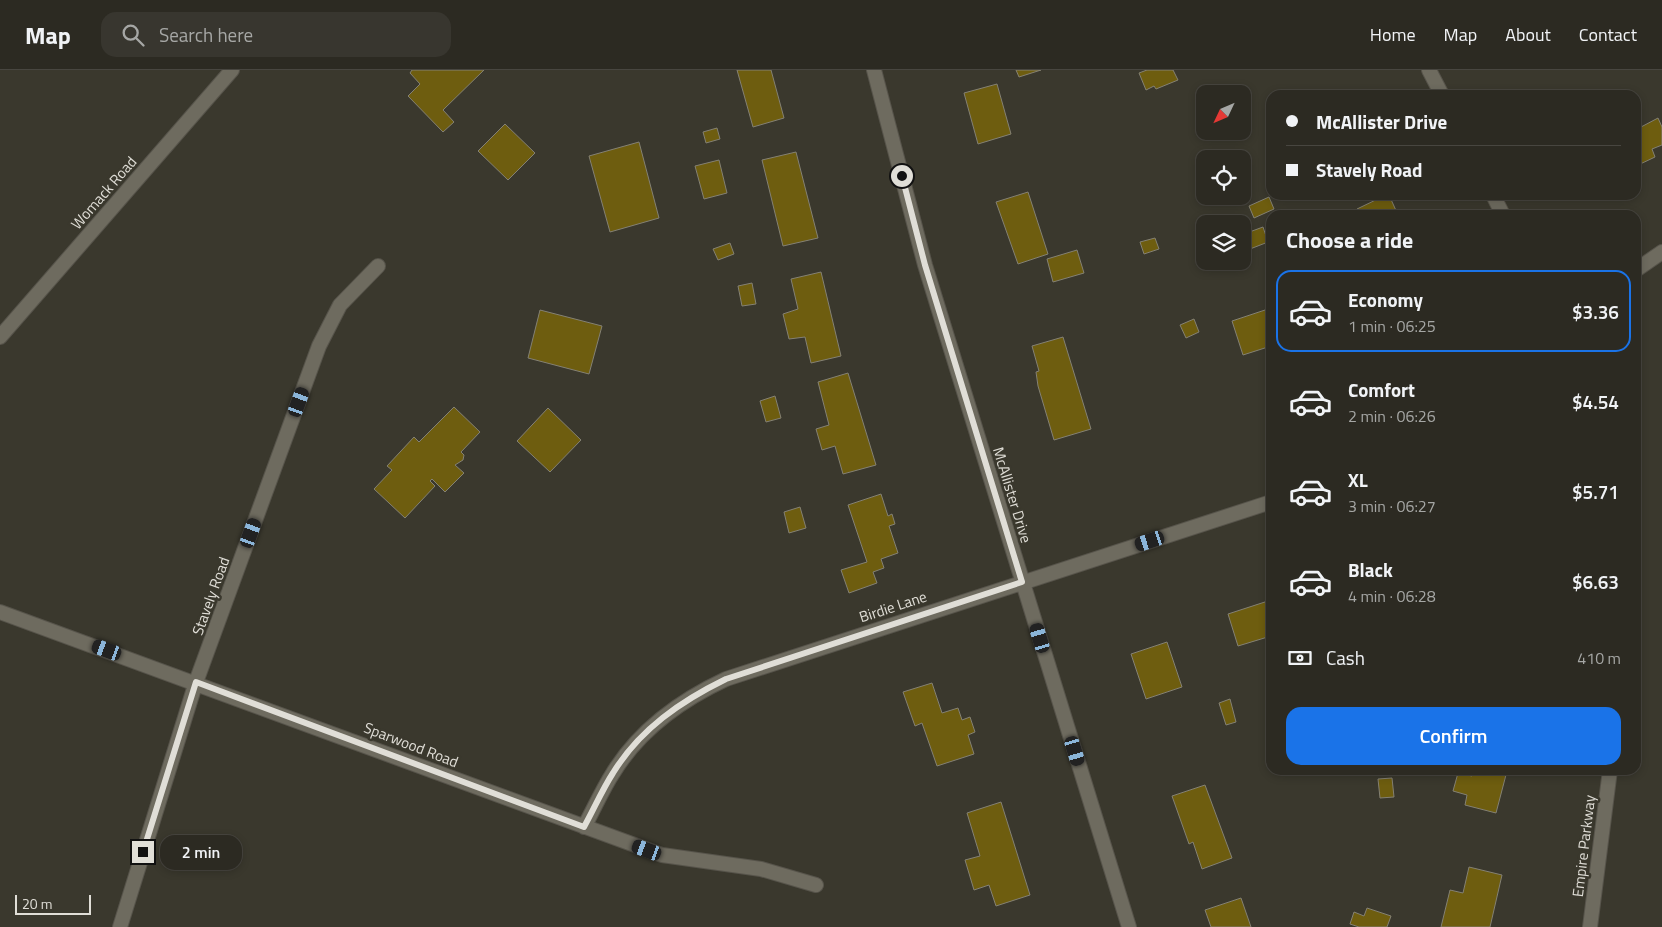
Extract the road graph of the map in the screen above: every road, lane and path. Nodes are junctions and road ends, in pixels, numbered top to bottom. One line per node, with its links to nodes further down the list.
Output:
1 (232, 70): 8 (street, Womack Road)
2 (874, 70): 10 (street, McAllister Drive)
3 (1430, 70): 4 (street)
4 (1440, 90)
5 (1662, 252): 7 (street)
6 (378, 266): 12 (street, Stavely Road)
7 (1641, 267)
8 (0, 337)
9 (1266, 504): 10 (street, Birdie Lane)
10 (1022, 582): 14 (street, Birdie Lane); 17 (street, McAllister Drive)
11 (0, 612): 12 (street, Sparwood Road)
12 (196, 682): 14 (street, Sparwood Road); 16 (street, Stavely Road)
13 (1609, 775): 18 (street, Empire Parkway)
14 (584, 827): 15 (street, Sparwood Road)
15 (816, 885)
16 (120, 927)
17 (1129, 927)
18 (1590, 927)

